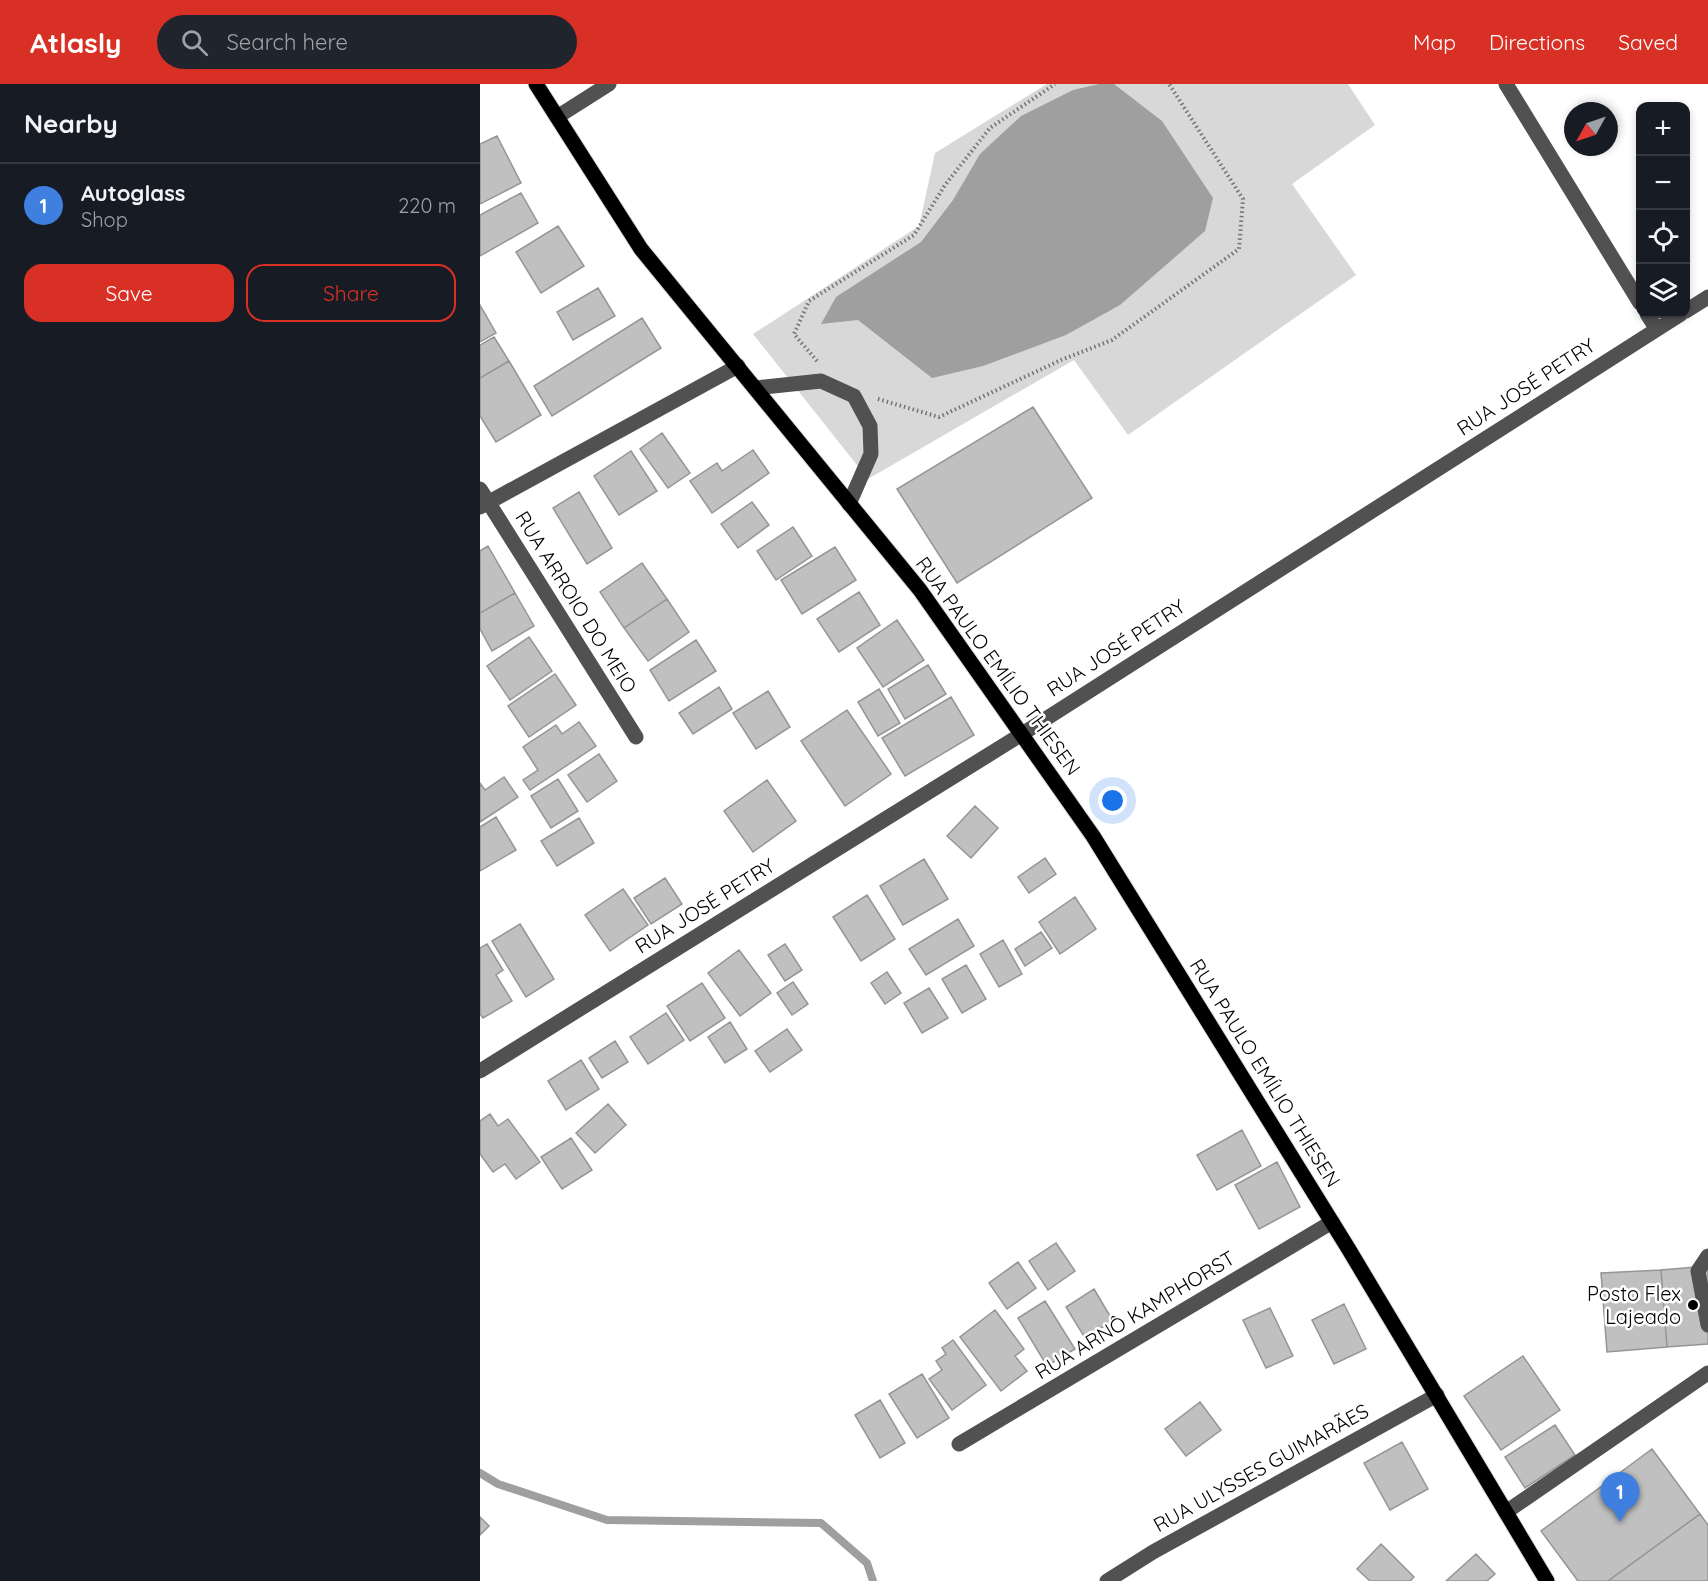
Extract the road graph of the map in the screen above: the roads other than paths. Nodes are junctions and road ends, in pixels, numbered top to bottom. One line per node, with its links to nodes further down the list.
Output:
1 (536, 84): 4 (main road, RUA PAULO EMÍLIO THIESEN)
2 (609, 84): 4 (street)
3 (1506, 84): 5 (street)
4 (557, 117): 11 (main road, RUA PAULO EMÍLIO THIESEN)
5 (1636, 295)
6 (1708, 297): 7 (street)
7 (1690, 308)
8 (1650, 318): 10 (street)
9 (1674, 318): 10 (street, RUA JOSÉ PETRY)
10 (1656, 328): 15 (street, RUA JOSÉ PETRY)
11 (738, 366): 12 (main road, RUA PAULO EMÍLIO THIESEN); 13 (street)
12 (755, 388): 14 (main road, RUA PAULO EMÍLIO THIESEN); 14 (street)
13 (483, 499): 16 (street, RUA ARROIO DO MEIO)
14 (849, 504): 15 (main road, RUA PAULO EMÍLIO THIESEN)
15 (1022, 734): 17 (street, RUA JOSÉ PETRY); 18 (main road, RUA PAULO EMÍLIO THIESEN)
16 (636, 737)
17 (480, 1071)
18 (1332, 1222): 22 (main road, RUA PAULO EMÍLIO THIESEN); 23 (street, RUA ARNÔ KAMPHORST)
19 (1708, 1256): 20 (street)
20 (1708, 1325)
21 (1708, 1373): 24 (street)
22 (1437, 1395): 24 (main road, RUA PAULO EMÍLIO THIESEN); 25 (street, RUA ULYSSES GUIMARÃES)
23 (959, 1444)
24 (1506, 1512): 26 (main road, RUA PAULO EMÍLIO THIESEN)
25 (1107, 1581)
26 (1547, 1581)

